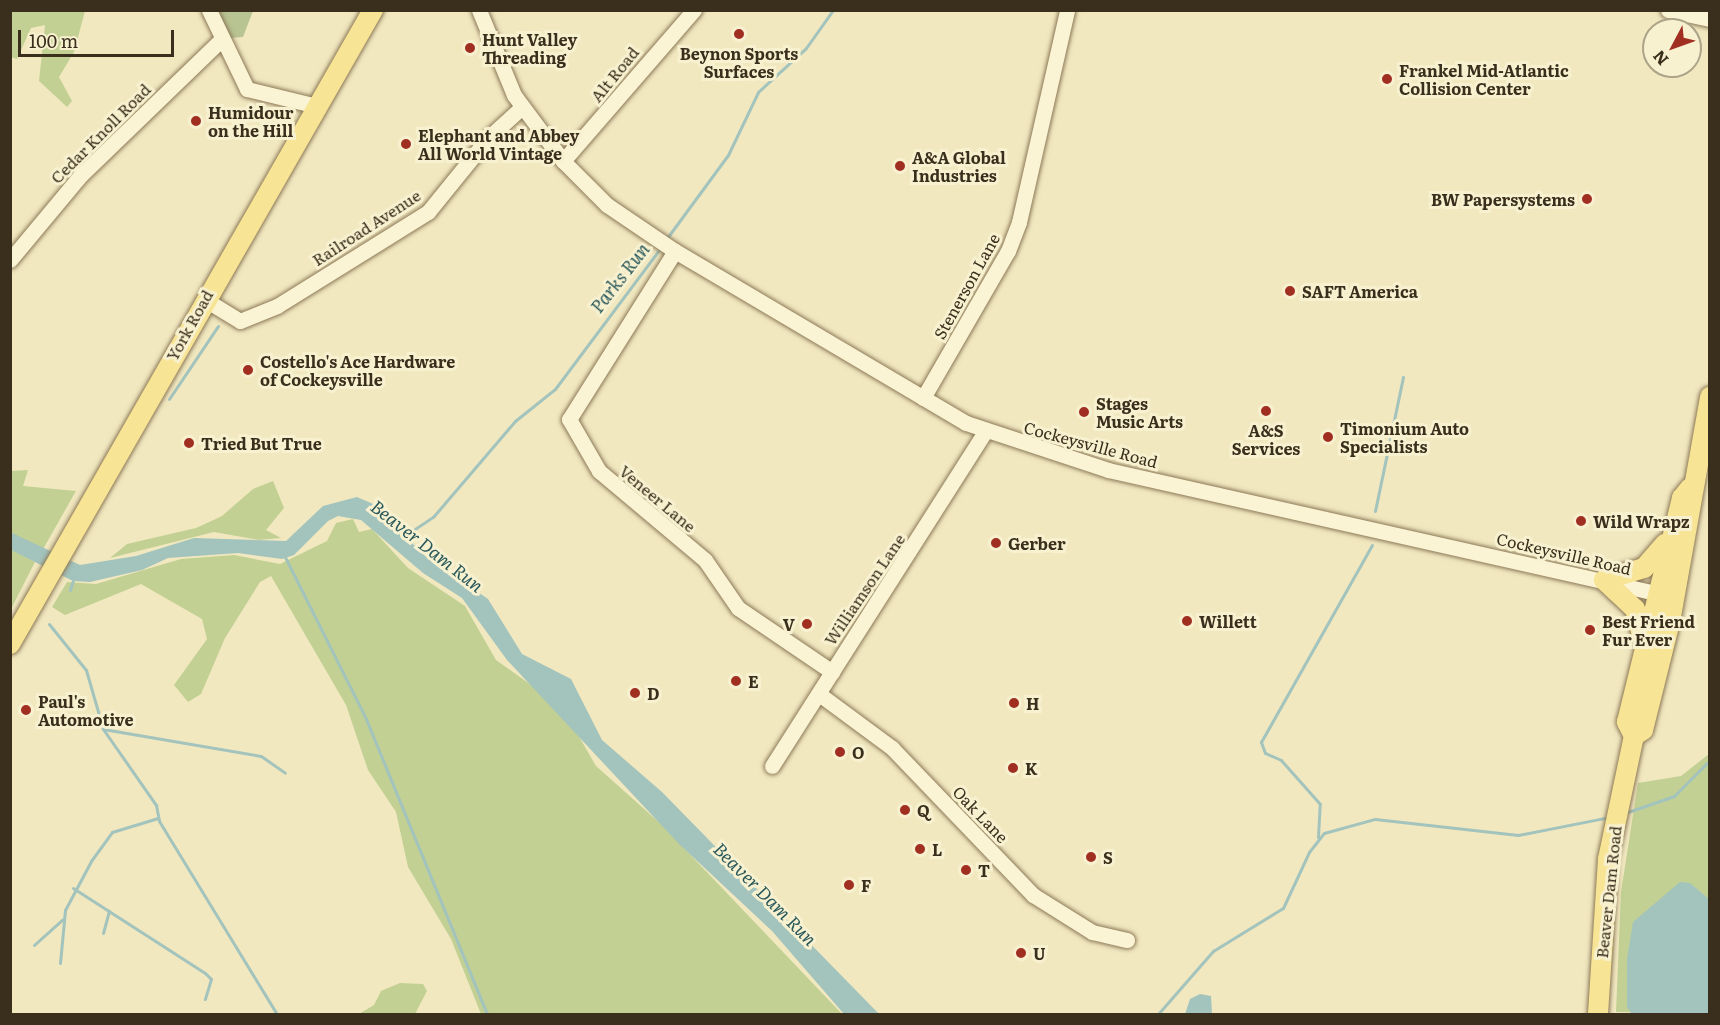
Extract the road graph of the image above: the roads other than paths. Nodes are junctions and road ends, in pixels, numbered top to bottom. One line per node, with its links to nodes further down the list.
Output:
1 (208, 10): 8 (street)
2 (373, 10): 9 (main road, York Road)
3 (479, 10): 10 (street, Cockeysville Road)
4 (694, 10): 11 (street, Alt Road)
5 (1067, 10): 16 (street, Stenerson Lane)
6 (1668, 10): 7 (street)
7 (1710, 20)
8 (222, 39): 9 (street); 13 (street, Cedar Knoll Road)
9 (317, 106): 14 (main road, York Road)
10 (522, 107): 11 (street, Cockeysville Road); 14 (street, Railroad Avenue)
11 (563, 161): 12 (street, Cockeysville Road)
12 (667, 246): 16 (street, Cockeysville Road); 24 (street, Veneer Lane)
13 (10, 260)
14 (204, 299): 22 (main road, York Road)
15 (1710, 397): 18 (main road, Beaver Dam Road)
16 (923, 398): 17 (street, Cockeysville Road)
17 (985, 432): 20 (street, Cockeysville Road); 24 (street, Williamson Lane)
18 (1690, 488): 19 (main road, Beaver Dam Road); 21 (main road, Beaver Dam Road)
19 (1674, 528): 20 (main road); 21 (main road, Beaver Dam Road)
20 (1604, 580): 21 (street, Cockeysville Road); 23 (main road)
21 (1666, 595): 23 (main road, Beaver Dam Road); 26 (main road, Beaver Dam Road)
22 (10, 644)
23 (1642, 657): 26 (main road, Beaver Dam Road)
24 (832, 672): 25 (street, Williamson Lane)
25 (819, 694): 27 (street, Williamson Lane); 28 (street, Oak Lane)
26 (1634, 736): 29 (main road, Beaver Dam Road)
27 (772, 766)
28 (1127, 940)
29 (1598, 1014)

